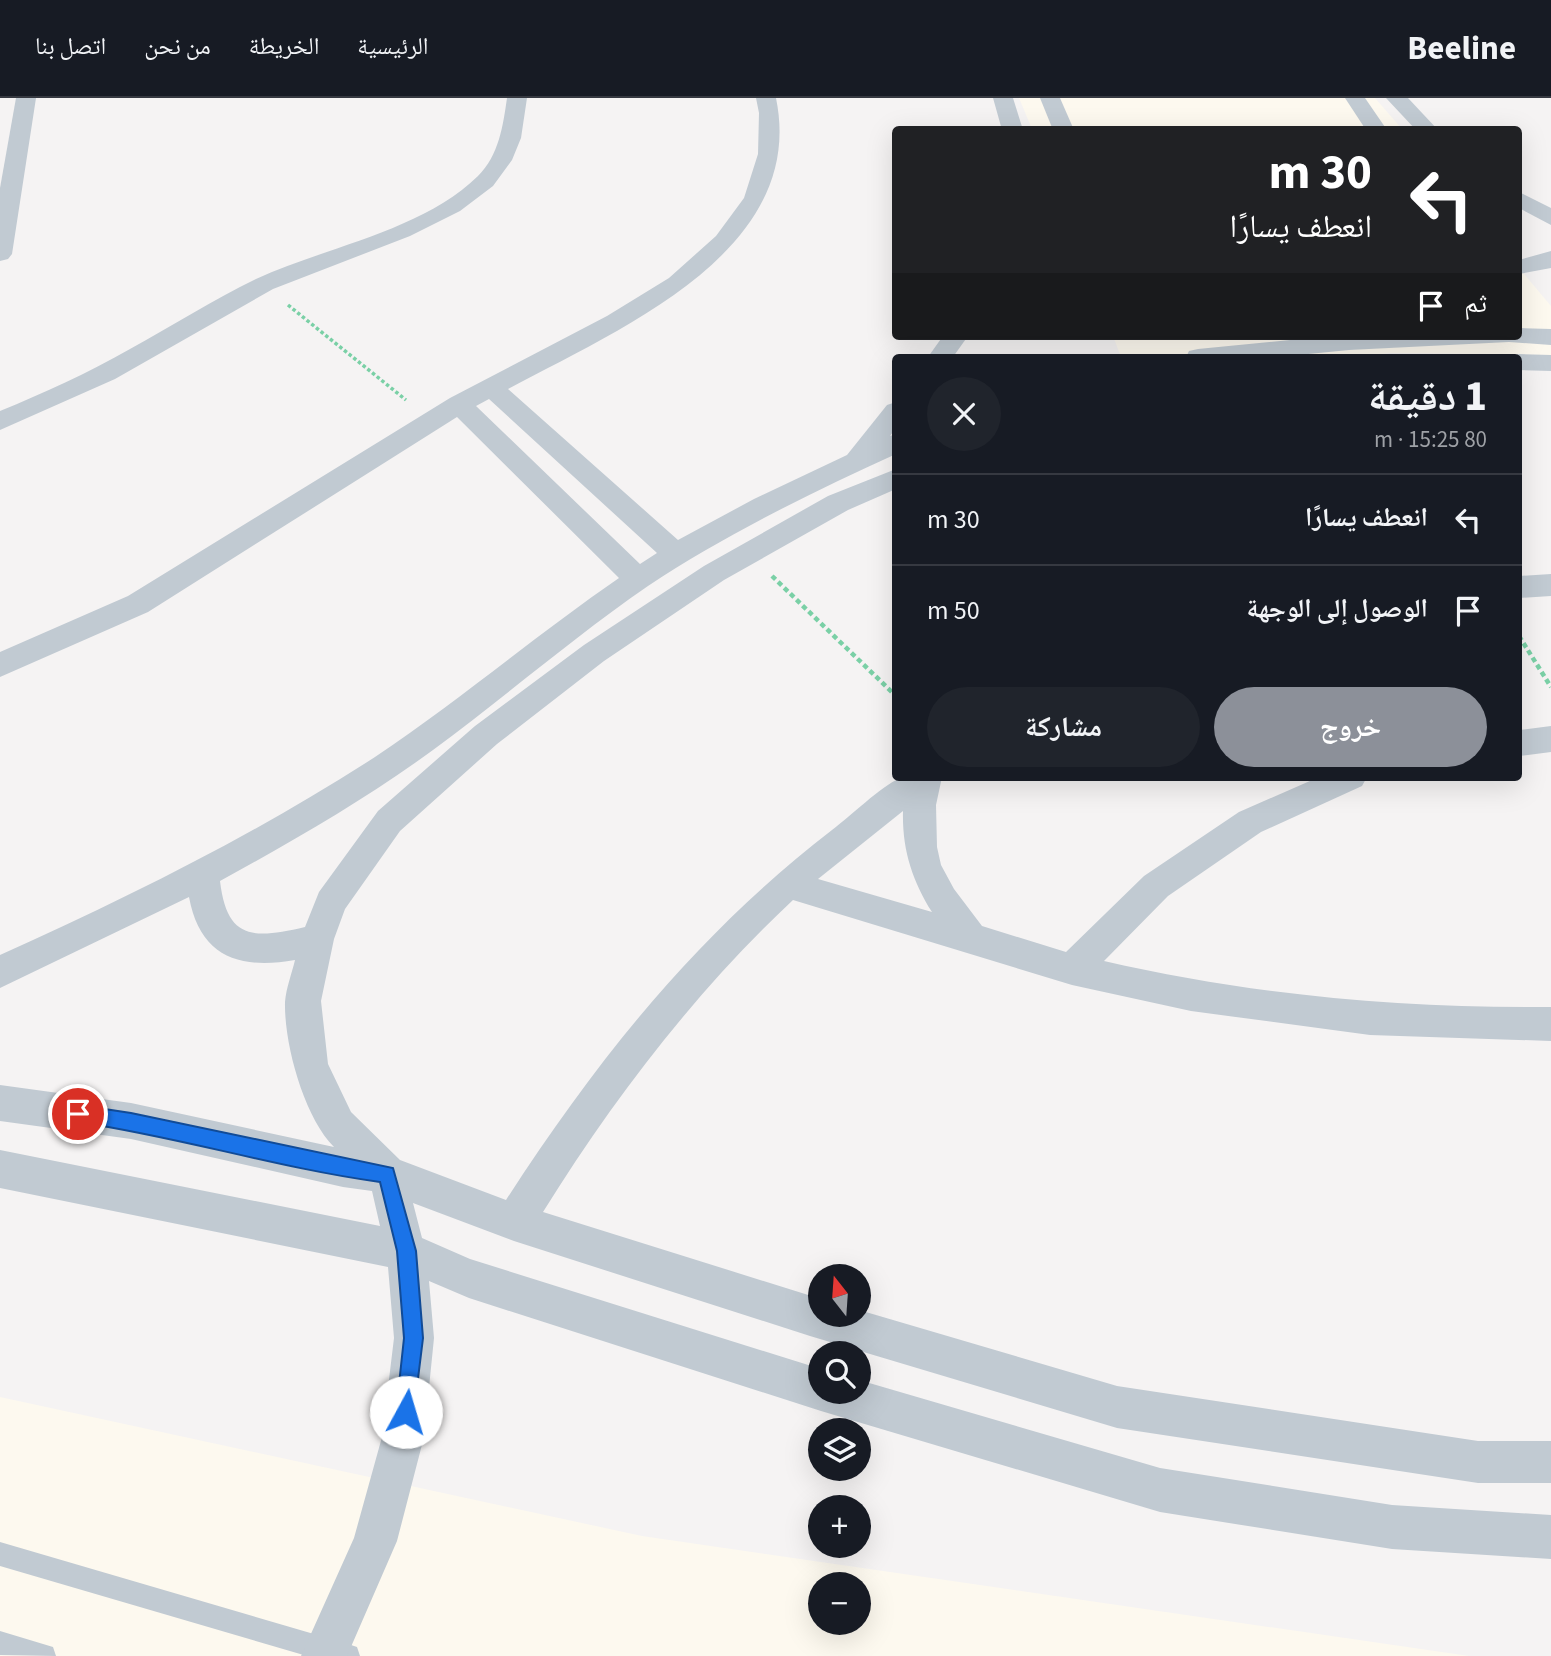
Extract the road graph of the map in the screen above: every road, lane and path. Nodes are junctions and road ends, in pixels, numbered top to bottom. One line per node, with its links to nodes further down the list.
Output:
1 (26, 98): 14 (street)
2 (517, 98): 17 (street)
3 (766, 98): 28 (street)
4 (1003, 98): 8 (street)
5 (1050, 98): 9 (street)
6 (1355, 98): 10 (street)
7 (1396, 98): 11 (street)
8 (1012, 126)
9 (1062, 126)
10 (1374, 126)
11 (1424, 126)
12 (1522, 201): 13 (street)
13 (1551, 218)
14 (0, 254)
15 (1551, 258): 16 (street)
16 (1522, 267)
17 (264, 285): 31 (street); 32 (path)
18 (1522, 336): 19 (street)
19 (1551, 337)
20 (953, 340): 24 (street)
21 (1247, 340): 23 (street)
22 (1372, 340): 23 (street)
23 (1271, 349): 25 (street)
24 (942, 354)
25 (1225, 354)
26 (1522, 362): 27 (street)
27 (1551, 363)
28 (490, 386): 29 (street); 37 (street)
29 (459, 404): 32 (street); 38 (street)
30 (892, 416): 34 (street)
31 (0, 421)
32 (431, 421): 42 (street)
33 (892, 445): 34 (street)
34 (854, 463): 37 (street)
35 (892, 480): 36 (street)
36 (749, 553): 44 (path); 53 (street)
37 (677, 555): 38 (street)
38 (638, 579): 50 (street)
39 (1551, 586): 40 (street)
40 (1522, 587)
41 (1522, 641): 43 (path)
42 (0, 665)
43 (1551, 687)
44 (892, 692)
45 (1551, 740): 46 (street)
46 (1522, 743)
47 (920, 781): 51 (street)
48 (923, 781): 52 (street)
49 (1342, 781): 54 (street)
50 (203, 873): 53 (street); 55 (street)
51 (788, 884): 52 (street); 60 (street)
52 (971, 938): 54 (street)
53 (317, 939): 59 (street)
54 (1072, 969): 56 (street)
55 (0, 972)
56 (1551, 1024)
57 (0, 1103): 59 (street)
58 (0, 1169): 61 (street)
59 (387, 1174): 60 (street); 61 (street)
60 (514, 1223): 64 (street)
61 (407, 1251): 62 (street); 68 (street)
62 (808, 1386)
63 (867, 1404): 65 (street)
64 (1551, 1462)
65 (1551, 1537)
66 (0, 1555): 68 (lane)
67 (0, 1643): 69 (lane)
68 (334, 1654)
69 (44, 1656)

